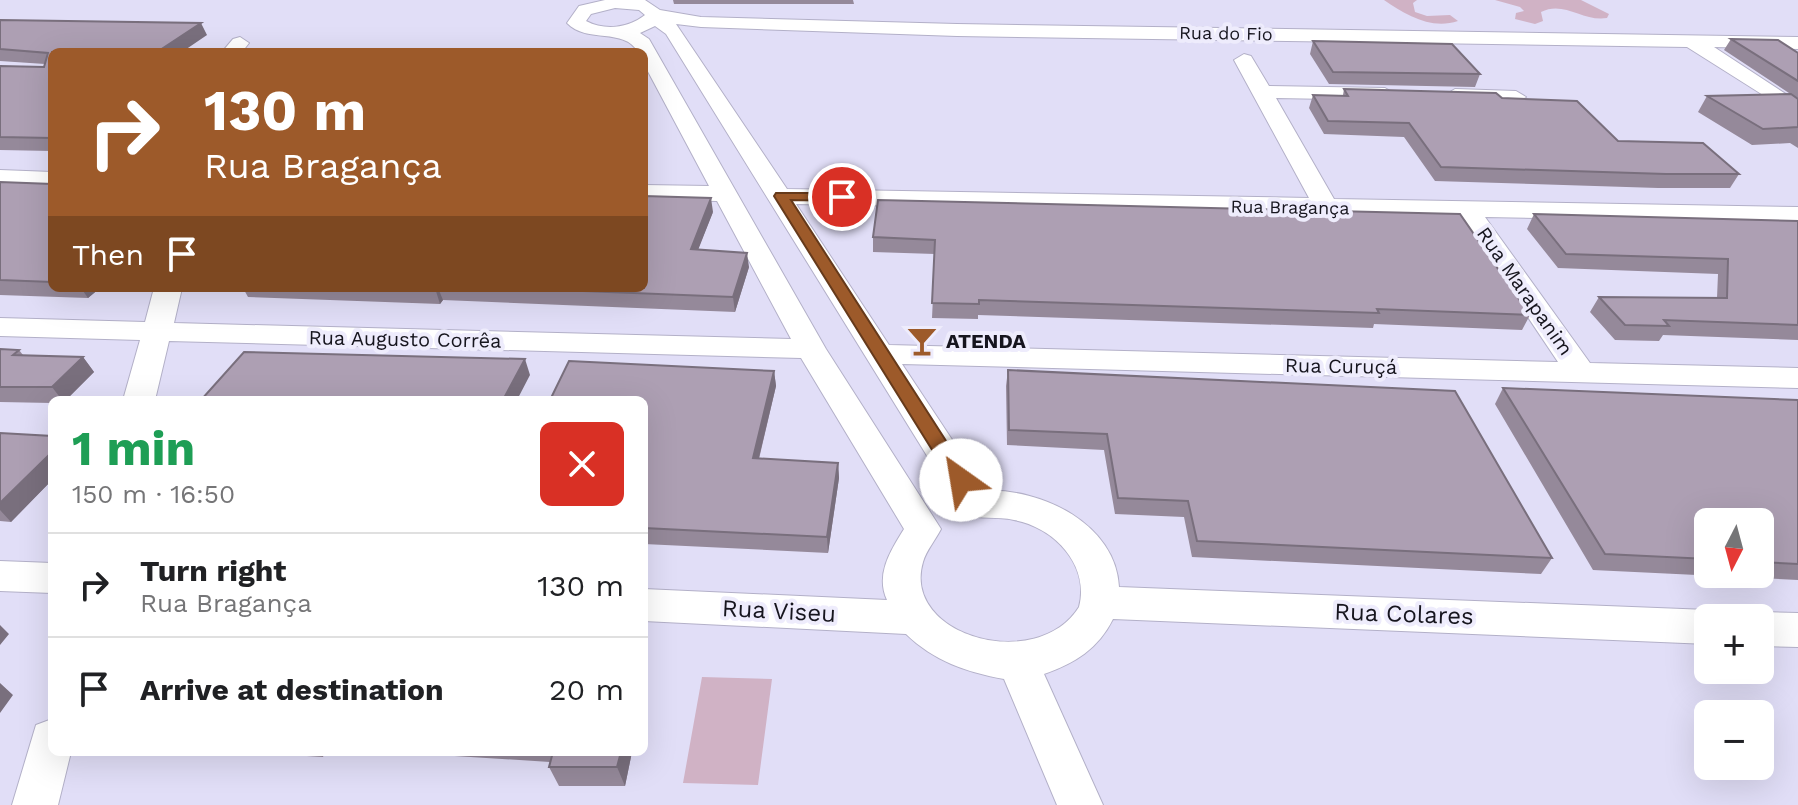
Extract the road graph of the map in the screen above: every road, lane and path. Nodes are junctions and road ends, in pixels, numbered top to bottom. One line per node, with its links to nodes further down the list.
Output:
1 (566, 0): 4 (street)
2 (615, 11): 3 (street, Rua do Fio); 3 (street); 4 (street); 4 (street, Rua do Fio); 7 (street)
3 (655, 16): 5 (street, Rua do Fio); 19 (street)
4 (576, 18)
5 (1691, 41): 6 (street, Rua do Fio); 14 (street)
6 (1798, 43)
7 (645, 48)
8 (648, 54): 18 (street)
9 (1244, 60): 10 (street)
10 (1262, 92): 11 (street); 20 (street)
11 (1405, 94)
12 (1437, 95): 13 (street)
13 (1516, 97)
14 (1798, 111)
15 (0, 177): 16 (street)
16 (48, 179)
17 (648, 192): 18 (street)
18 (725, 194): 26 (street)
19 (781, 196): 20 (street, Rua Bragança); 27 (street)
20 (1327, 208): 21 (street, Rua Bragança)
21 (1468, 210): 22 (street, Rua Bragança); 28 (street, Rua Marapanim)
22 (1798, 215)
23 (167, 292): 25 (street)
24 (0, 327): 25 (street, Rua Augusto Corrêa)
25 (156, 333): 26 (street, Rua Augusto Corrêa); 30 (street)
26 (811, 349): 35 (street)
27 (883, 354): 28 (street, Rua Curuçá); 33 (street)
28 (1581, 372): 29 (street, Rua Curuçá)
29 (1798, 378)
30 (140, 396)
31 (0, 576): 32 (street)
32 (48, 578)
33 (1100, 602): 36 (street, Rua Colares); 39 (street)
34 (648, 605): 35 (street, Rua Viseu)
35 (915, 618): 39 (street)
36 (1694, 626)
37 (1774, 629): 38 (street)
38 (1798, 630)
39 (1018, 663): 42 (street)
40 (48, 755): 41 (street)
41 (35, 805)
42 (1080, 805)

